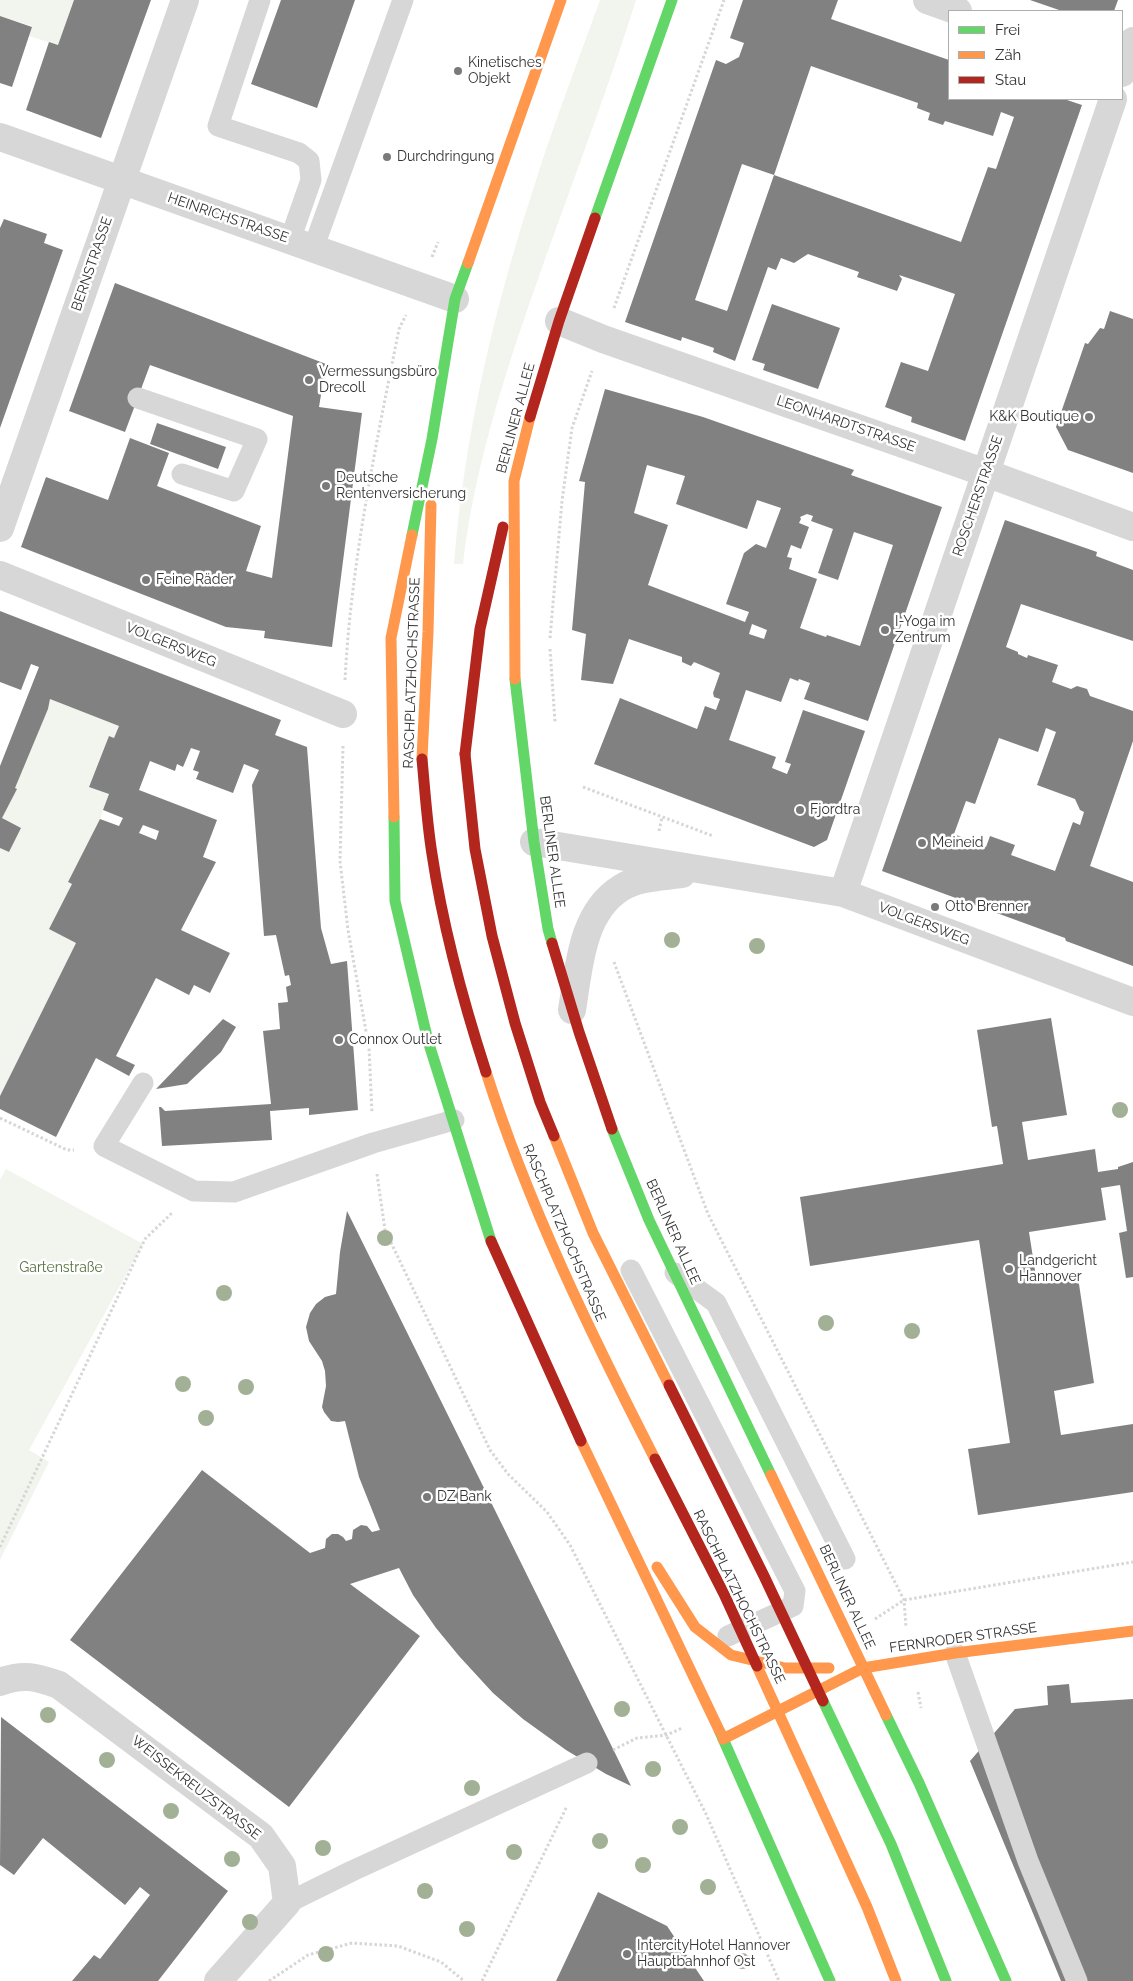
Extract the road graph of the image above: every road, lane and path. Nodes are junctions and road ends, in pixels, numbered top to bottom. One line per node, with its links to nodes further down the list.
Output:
1 (186, 0): 13 (street, BERNSTRASSE)
2 (260, 0): 14 (lane)
3 (403, 0): 14 (lane)
4 (561, 0): 15 (main road, BERLINER ALLEE)
5 (672, 0): 16 (main road, BERLINER ALLEE)
6 (724, 0): 17 (path)
7 (927, 0): 8 (street)
8 (955, 10)
9 (1133, 41): 10 (street)
10 (1125, 72)
11 (1113, 100): 20 (street, ROSCHERSTRASSE)
12 (0, 137): 13 (street, HEINRICHSTRASSE)
13 (122, 181): 14 (street, HEINRICHSTRASSE); 24 (street, BERNSTRASSE)
14 (301, 244): 15 (street, HEINRICHSTRASSE)
15 (455, 299): 19 (main road, BERLINER ALLEE)
16 (559, 321): 17 (street, LEONHARDTSTRASSE); 22 (main road, BERLINER ALLEE)
17 (603, 339): 20 (street, LEONHARDTSTRASSE); 27 (path)
18 (138, 398): 21 (lane)
19 (432, 439): 38 (main road, BERLINER ALLEE); 68 (main road, RASCHPLATZHOCHSTRASSE, bridge)
20 (986, 472): 23 (street, LEONHARDTSTRASSE); 32 (street, ROSCHERSTRASSE)
21 (182, 474)
22 (514, 481): 30 (main road, BERLINER ALLEE); 69 (main road, RASCHPLATZHOCHSTRASSE, bridge)
23 (1133, 527)
24 (0, 528)
25 (0, 575): 26 (street, VOLGERSWEG)
26 (343, 714)
27 (555, 729)
28 (583, 787): 29 (path)
29 (714, 836)
30 (534, 842): 31 (street, VOLGERSWEG); 35 (main road, BERLINER ALLEE)
31 (708, 870): 32 (street, VOLGERSWEG); 35 (street, VOLGERSWEG)
32 (843, 893): 34 (street, VOLGERSWEG)
33 (614, 962): 49 (path)
34 (1133, 1002)
35 (572, 1010): 42 (main road, BERLINER ALLEE)
36 (143, 1082): 39 (lane)
37 (0, 1118): 39 (path)
38 (454, 1120): 40 (lane); 45 (main road, BERLINER ALLEE)
39 (104, 1146): 40 (lane)
40 (194, 1191): 46 (path)
41 (631, 1270): 43 (lane)
42 (674, 1272): 44 (main road, BERLINER ALLEE); 47 (lane)
43 (700, 1403): 44 (lane); 51 (lane)
44 (746, 1423): 55 (main road, BERLINER ALLEE)
45 (592, 1466): 51 (main road, BERLINER ALLEE); 59 (main road, BERLINER ALLEE)
46 (0, 1546)
47 (844, 1559)
48 (1133, 1562): 49 (path)
49 (904, 1600): 50 (path); 54 (path)
50 (871, 1621)
51 (695, 1627): 55 (main road, BERLINER ALLEE)
52 (1133, 1631): 53 (main road, FERNRODER STRASSE)
53 (955, 1652): 54 (main road, FERNRODER STRASSE); 71 (lane)
54 (910, 1659): 55 (main road, FERNRODER STRASSE); 57 (path)
55 (863, 1668): 59 (main road, FERNRODER STRASSE); 70 (main road, BERLINER ALLEE)
56 (0, 1682): 62 (street, WEISSEKREUZSTRASSE)
57 (923, 1714)
58 (667, 1735): 60 (path)
59 (723, 1739): 67 (main road, BERLINER ALLEE)
60 (613, 1750)
61 (587, 1763): 62 (lane); 66 (path)
62 (287, 1904): 63 (street)
63 (218, 1981)
64 (269, 1981): 65 (path)
65 (464, 1981)
66 (482, 1981)
67 (830, 1981)
68 (896, 1981)
69 (946, 1981)
70 (1006, 1981)
71 (1077, 1981)

